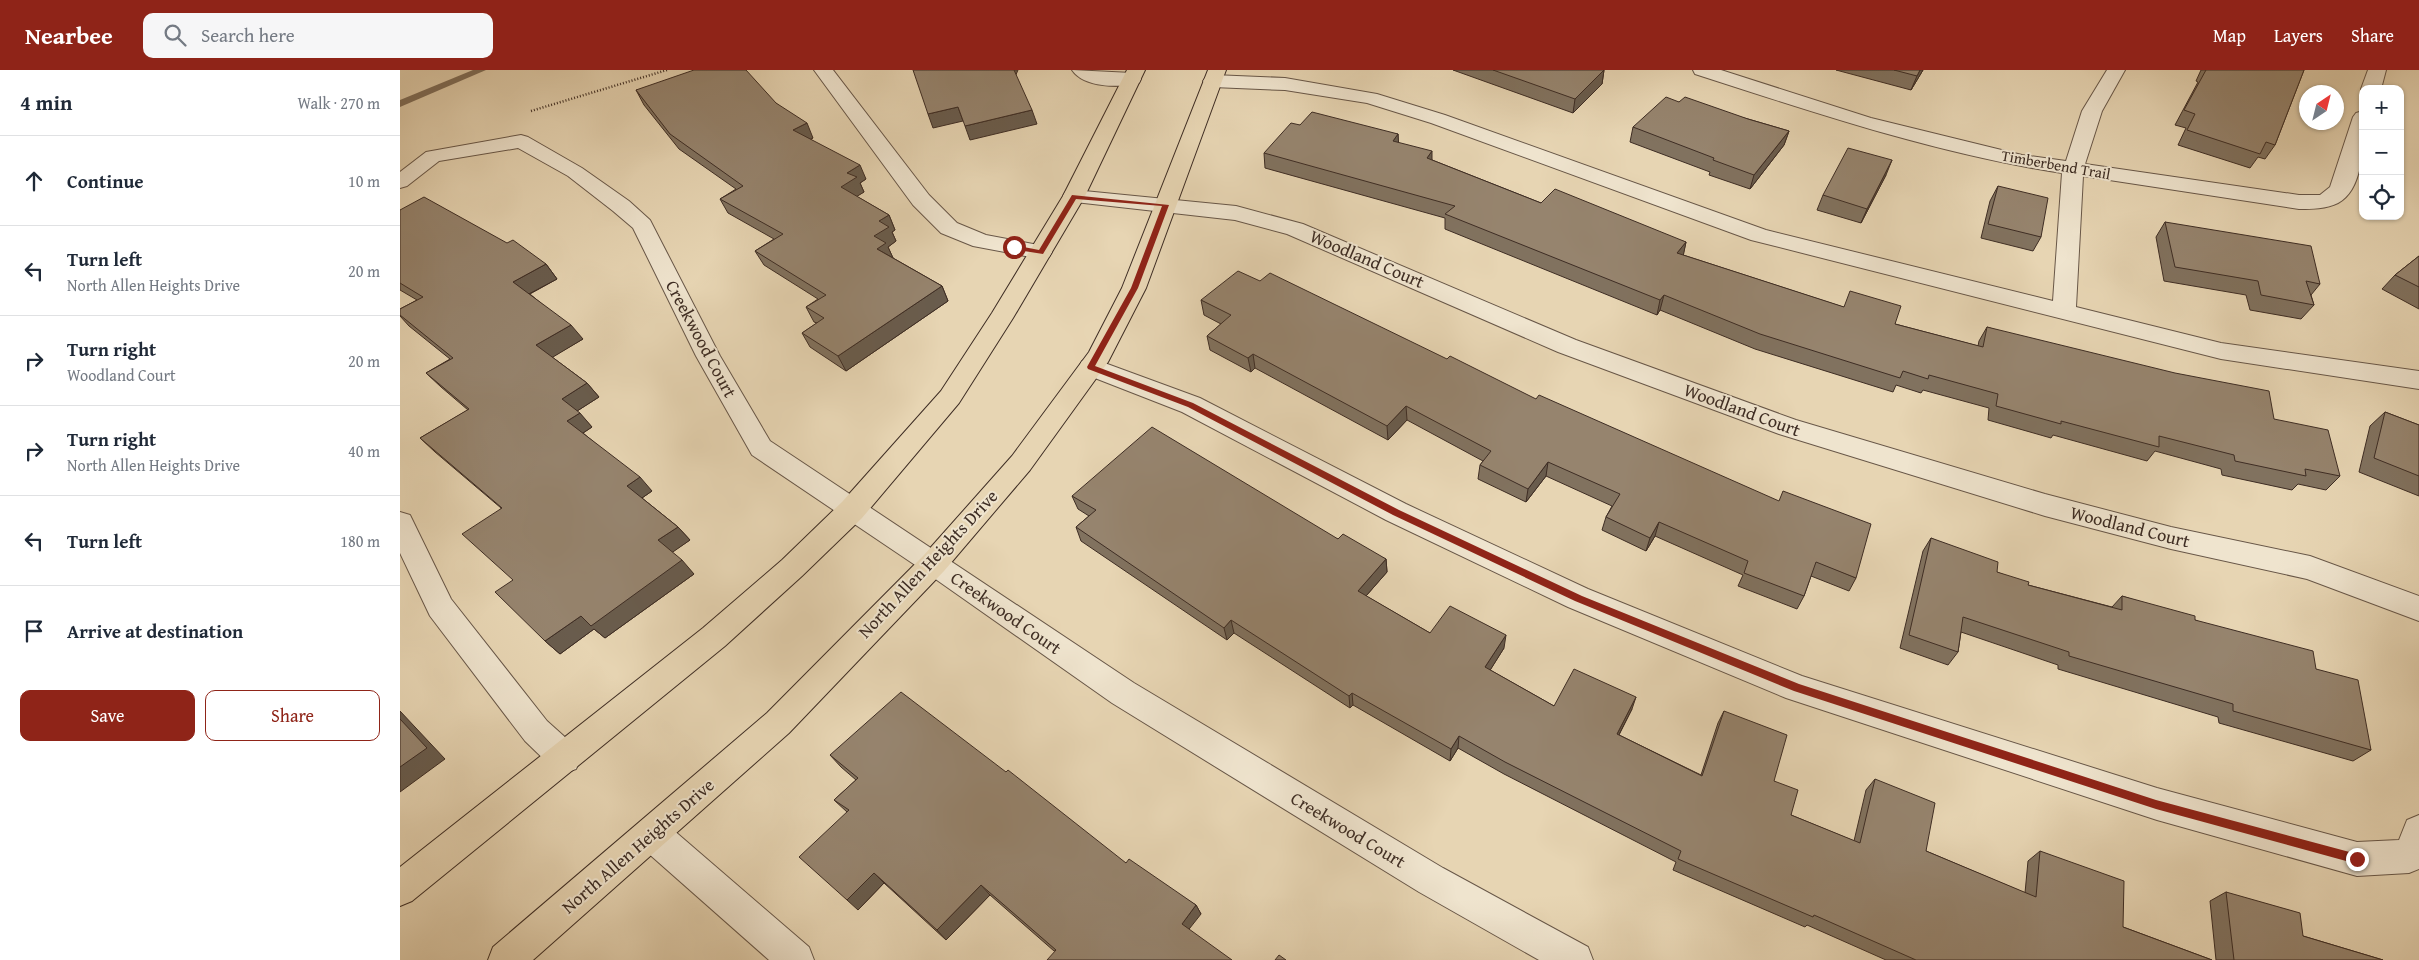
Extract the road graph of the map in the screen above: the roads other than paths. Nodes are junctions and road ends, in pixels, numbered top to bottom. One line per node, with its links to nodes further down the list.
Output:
1 (823, 70): 14 (street)
2 (1081, 70): 6 (street)
3 (1702, 70): 10 (street, Timberbend Trail)
4 (2116, 70): 10 (street)
5 (2377, 70): 8 (street)
6 (1134, 75): 12 (main road)
7 (1215, 75): 13 (main road, North Allen Heights Drive); 15 (street)
8 (2372, 85)
9 (2359, 130): 10 (street, Timberbend Trail)
10 (2073, 170): 15 (street)
11 (400, 182): 18 (street, Creekwood Court)
12 (1074, 196): 13 (street, Woodland Court); 14 (main road)
13 (1166, 205): 16 (main road, North Allen Heights Drive); 21 (street, Woodland Court)
14 (1041, 252): 18 (main road)
15 (2064, 311): 17 (street)
16 (1091, 367): 20 (main road, North Allen Heights Drive); 23 (street)
17 (2419, 380)
18 (852, 510): 20 (street, Creekwood Court); 22 (main road)
19 (400, 523): 22 (street)
20 (934, 563): 24 (main road, North Allen Heights Drive); 28 (street, Creekwood Court)
21 (2419, 610)
22 (565, 758): 25 (main road)
23 (2419, 830)
24 (652, 834): 26 (main road, North Allen Heights Drive); 27 (street)
25 (400, 889)
26 (506, 960)
27 (796, 960)
28 (1575, 960)

